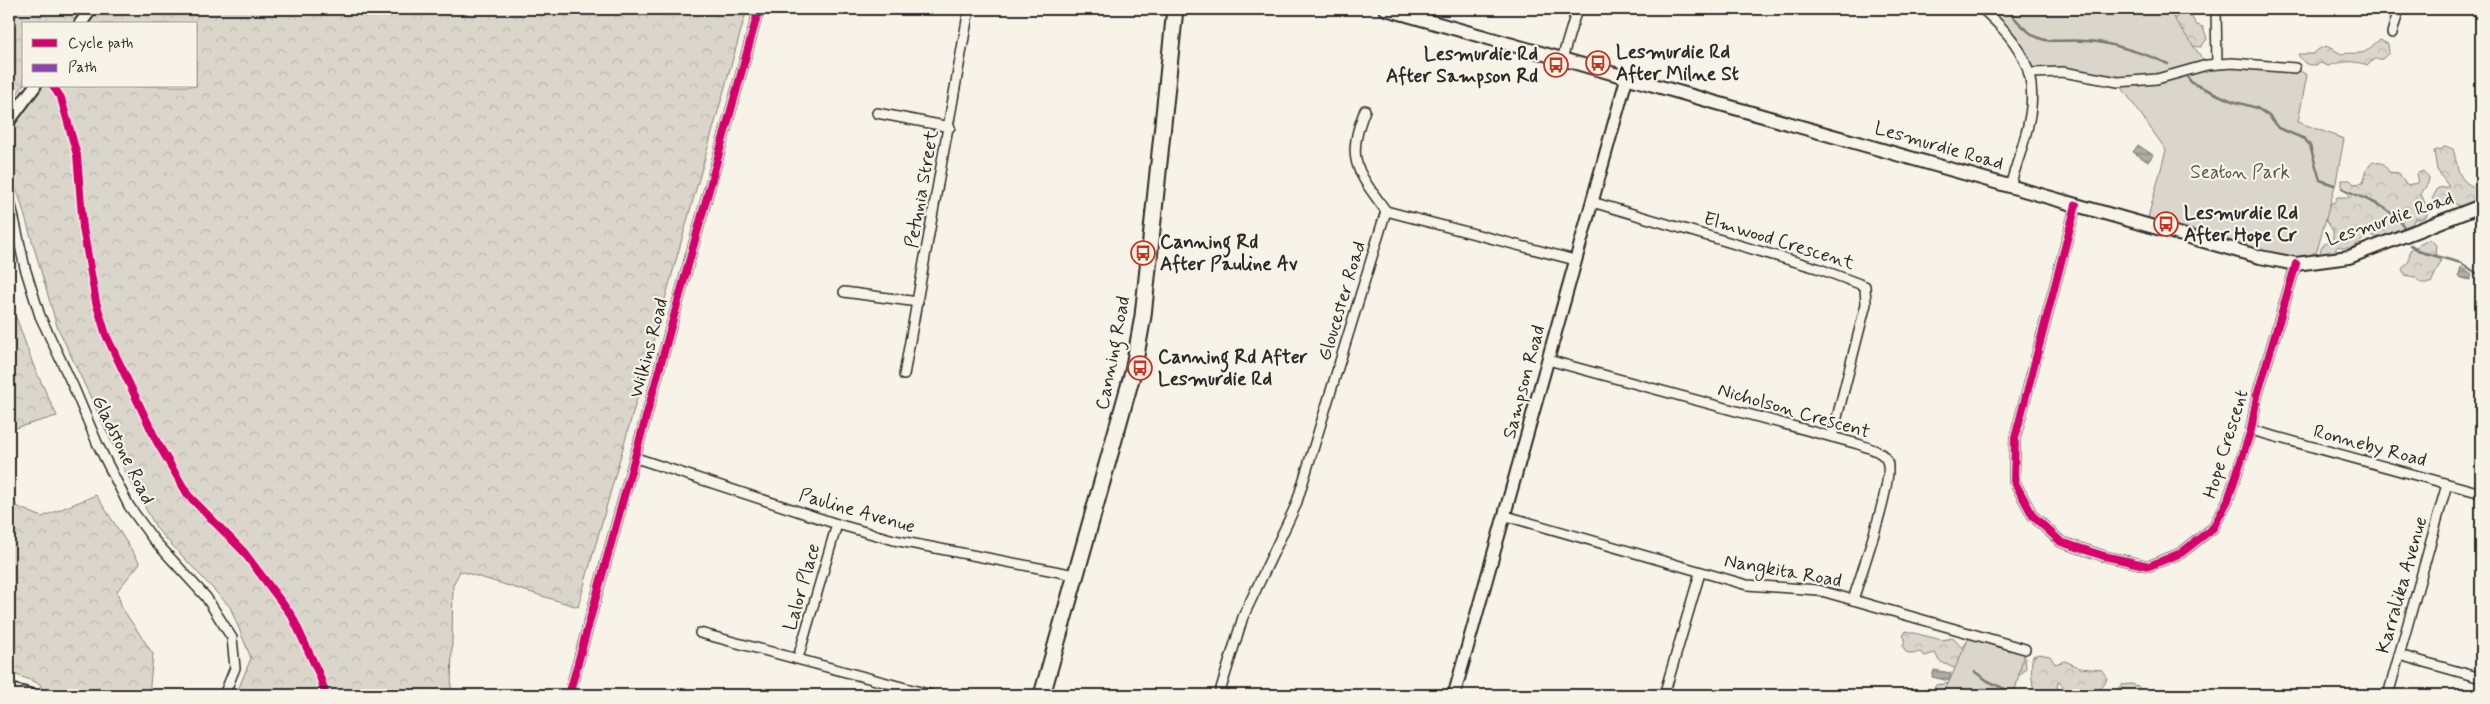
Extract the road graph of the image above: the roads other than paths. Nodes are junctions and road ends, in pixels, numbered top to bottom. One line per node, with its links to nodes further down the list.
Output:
1 (91, 9): 10 (street)
2 (759, 9): 36 (street, Wilkins Road)
3 (969, 9): 21 (street, Petunia Street)
4 (1175, 9): 42 (main road, Canning Road)
5 (1386, 9): 12 (main road, Lesmurdie Road)
6 (1576, 9): 12 (street)
7 (1982, 9): 15 (street)
8 (2216, 9): 13 (street)
9 (2399, 9): 11 (street)
10 (81, 22)
11 (2392, 33)
12 (1562, 59): 16 (main road, Lesmurdie Road)
13 (2217, 64): 14 (street); 15 (street)
14 (2295, 68)
15 (2030, 72): 22 (street)
16 (1627, 77): 22 (main road, Lesmurdie Road); 24 (street, Sampson Road)
17 (34, 88): 20 (street)
18 (1365, 110): 27 (street)
19 (877, 112): 21 (street)
20 (9, 121)
21 (950, 127): 31 (street, Petunia Street)
22 (2010, 186): 25 (main road, Lesmurdie Road)
23 (9, 196): 52 (street, Gladstone Road)
24 (1592, 202): 28 (street, Sampson Road); 35 (street, Elmwood Crescent)
25 (2076, 205): 29 (main road, Lesmurdie Road); 34 (street, Hope Crescent)
26 (2481, 206): 29 (main road, Lesmurdie Road)
27 (1386, 212): 28 (street); 55 (street, Gloucester Road)
28 (1575, 260): 32 (street, Sampson Road)
29 (2296, 264): 34 (street, Hope Crescent)
30 (844, 292): 31 (street)
31 (918, 302): 33 (street, Petunia Street)
32 (1548, 360): 35 (street, Nicholson Crescent); 39 (street, Sampson Road)
33 (904, 375)
34 (2250, 430): 37 (street, Ronneby Road)
35 (1832, 437): 43 (street, Nicholson Crescent)
36 (636, 458): 40 (street, Pauline Avenue); 53 (street, Wilkins Road)
37 (2447, 484): 38 (street, Ronneby Road); 46 (street, Karralika Avenue)
38 (2481, 493)
39 (1506, 516): 41 (street, Nangkita Road); 56 (street, Sampson Road)
40 (837, 524): 42 (street, Pauline Avenue); 47 (street, Lalor Place)
41 (1700, 573): 43 (street, Nangkita Road); 57 (street)
42 (1075, 575): 54 (main road, Canning Road)
43 (1853, 600): 45 (street, Nangkita Road)
44 (700, 634): 47 (street, Lalor Place)
45 (2025, 649)
46 (2399, 655): 48 (street); 58 (street, Karralika Avenue)
47 (798, 658): 50 (street, Lalor Place)
48 (2481, 678)
49 (9, 689): 51 (street)
50 (928, 694)
51 (31, 695)
52 (224, 695)
53 (569, 695)
54 (1042, 695)
55 (1219, 695)
56 (1454, 695)
57 (1664, 695)
58 (2388, 695)

